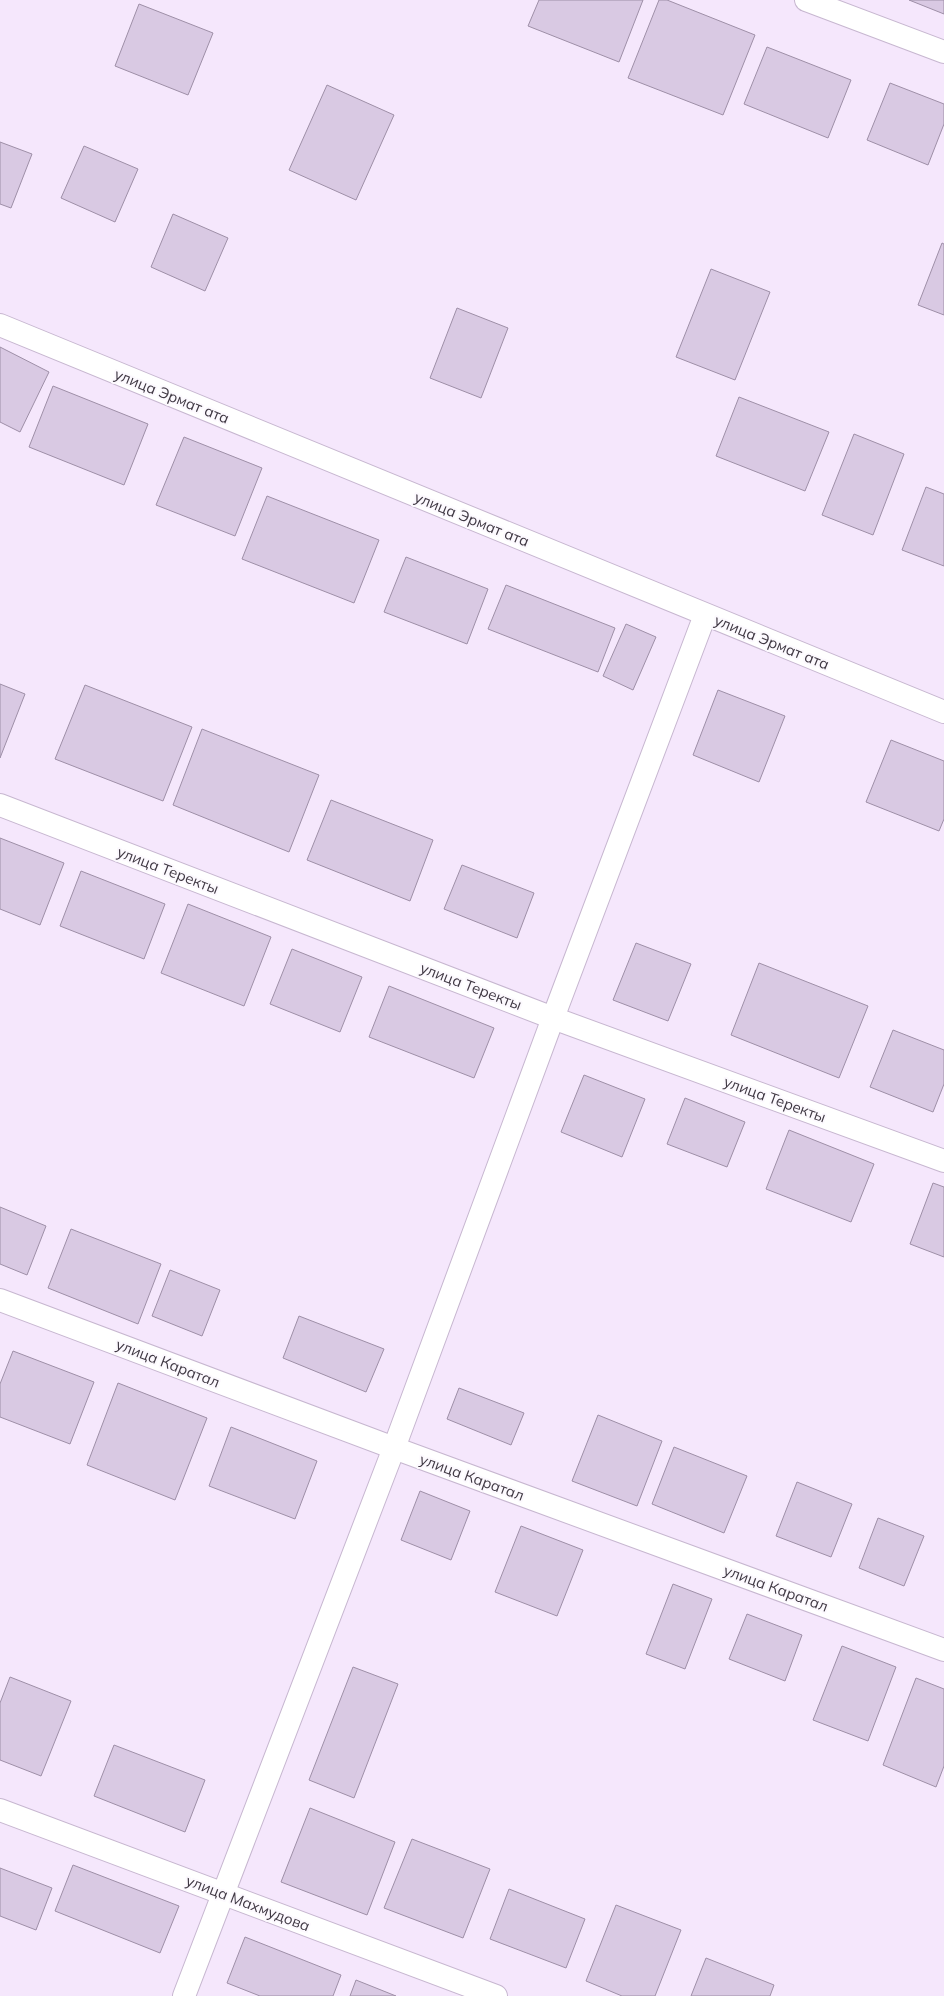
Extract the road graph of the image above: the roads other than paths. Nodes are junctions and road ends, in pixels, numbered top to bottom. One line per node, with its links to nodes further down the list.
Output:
1 (806, 0): 2 (street)
2 (944, 52)
3 (0, 325): 4 (street, улица Эрмат ата)
4 (705, 615): 5 (street, улица Эрмат ата); 7 (street)
5 (944, 712)
6 (0, 805): 7 (street, улица Теректы)
7 (553, 1018): 8 (street, улица Теректы); 10 (street)
8 (944, 1161)
9 (0, 1300): 10 (street, улица Каратал)
10 (394, 1448): 11 (street, улица Каратал); 13 (street)
11 (944, 1650)
12 (0, 1810): 13 (street, улица Махмудова)
13 (223, 1893): 14 (street); 15 (street, улица Махмудова)
14 (184, 1996)
15 (496, 1996)

